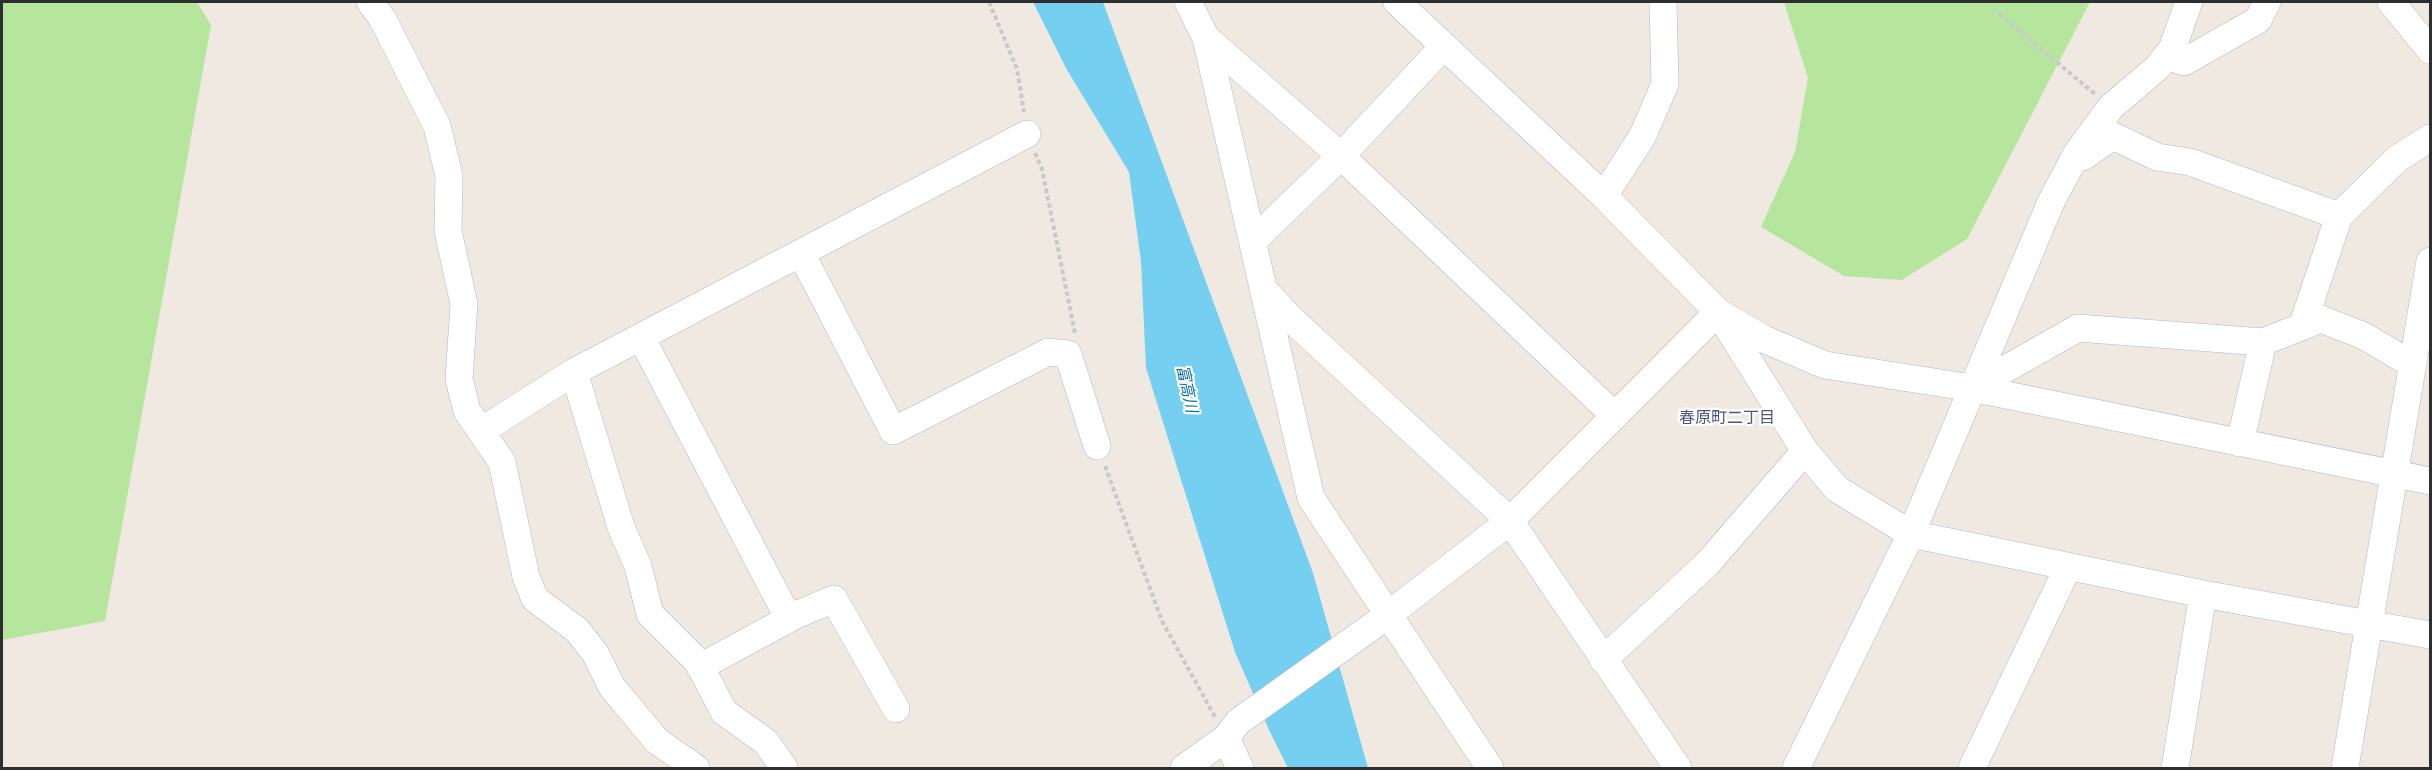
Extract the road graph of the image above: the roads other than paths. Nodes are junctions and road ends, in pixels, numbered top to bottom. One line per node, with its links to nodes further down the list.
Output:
1 (370, 2): 30 (street)
2 (1188, 2): 8 (street)
3 (1397, 2): 9 (street)
4 (1664, 2): 16 (street)
5 (2189, 2): 11 (street)
6 (2267, 2): 11 (street)
7 (2391, 2): 10 (street)
8 (1206, 38): 14 (street); 18 (street)
9 (1444, 46): 14 (street); 16 (street)
10 (2430, 50)
11 (2166, 56): 15 (street)
12 (1027, 134): 19 (street)
13 (2430, 138): 17 (street)
14 (1341, 156): 18 (street); 29 (street)
15 (2070, 167): 17 (street); 28 (street)
16 (1604, 196): 22 (street)
17 (2339, 216): 23 (street)
18 (1253, 241): 21 (street)
19 (801, 253): 24 (street); 32 (street)
20 (2430, 261): 26 (street)
21 (1264, 290): 36 (street); 41 (street)
22 (1718, 312): 28 (street); 29 (street); 33 (street)
23 (2302, 327): 25 (street); 26 (street)
24 (641, 337): 27 (street); 40 (street)
25 (2263, 342): 28 (street); 31 (street)
26 (2413, 365): 34 (street)
27 (574, 372): 30 (street); 45 (street)
28 (1972, 388): 31 (street); 37 (street)
29 (1615, 416): 36 (street)
30 (481, 431): 48 (street)
31 (2240, 443): 34 (street)
32 (1097, 446)
33 (1805, 451): 37 (street); 44 (street)
34 (2394, 475): 35 (street); 42 (street)
35 (2430, 481)
36 (1510, 521): 41 (street); 44 (street)
37 (1911, 534): 38 (street); 54 (street)
38 (2067, 567): 39 (street); 55 (street)
39 (2203, 594): 42 (street); 56 (street)
40 (789, 619): 45 (street); 46 (street)
41 (1378, 620): 47 (street); 52 (street)
42 (2371, 624): 43 (street); 57 (street)
43 (2430, 635)
44 (1603, 660): 53 (street)
45 (700, 667): 49 (street)
46 (896, 709)
47 (1232, 730): 50 (street); 51 (street)
48 (696, 768)
49 (784, 768)
50 (1184, 768)
51 (1240, 768)
52 (1490, 768)
53 (1678, 768)
54 (1796, 768)
55 (1972, 768)
56 (2175, 768)
57 (2345, 768)

